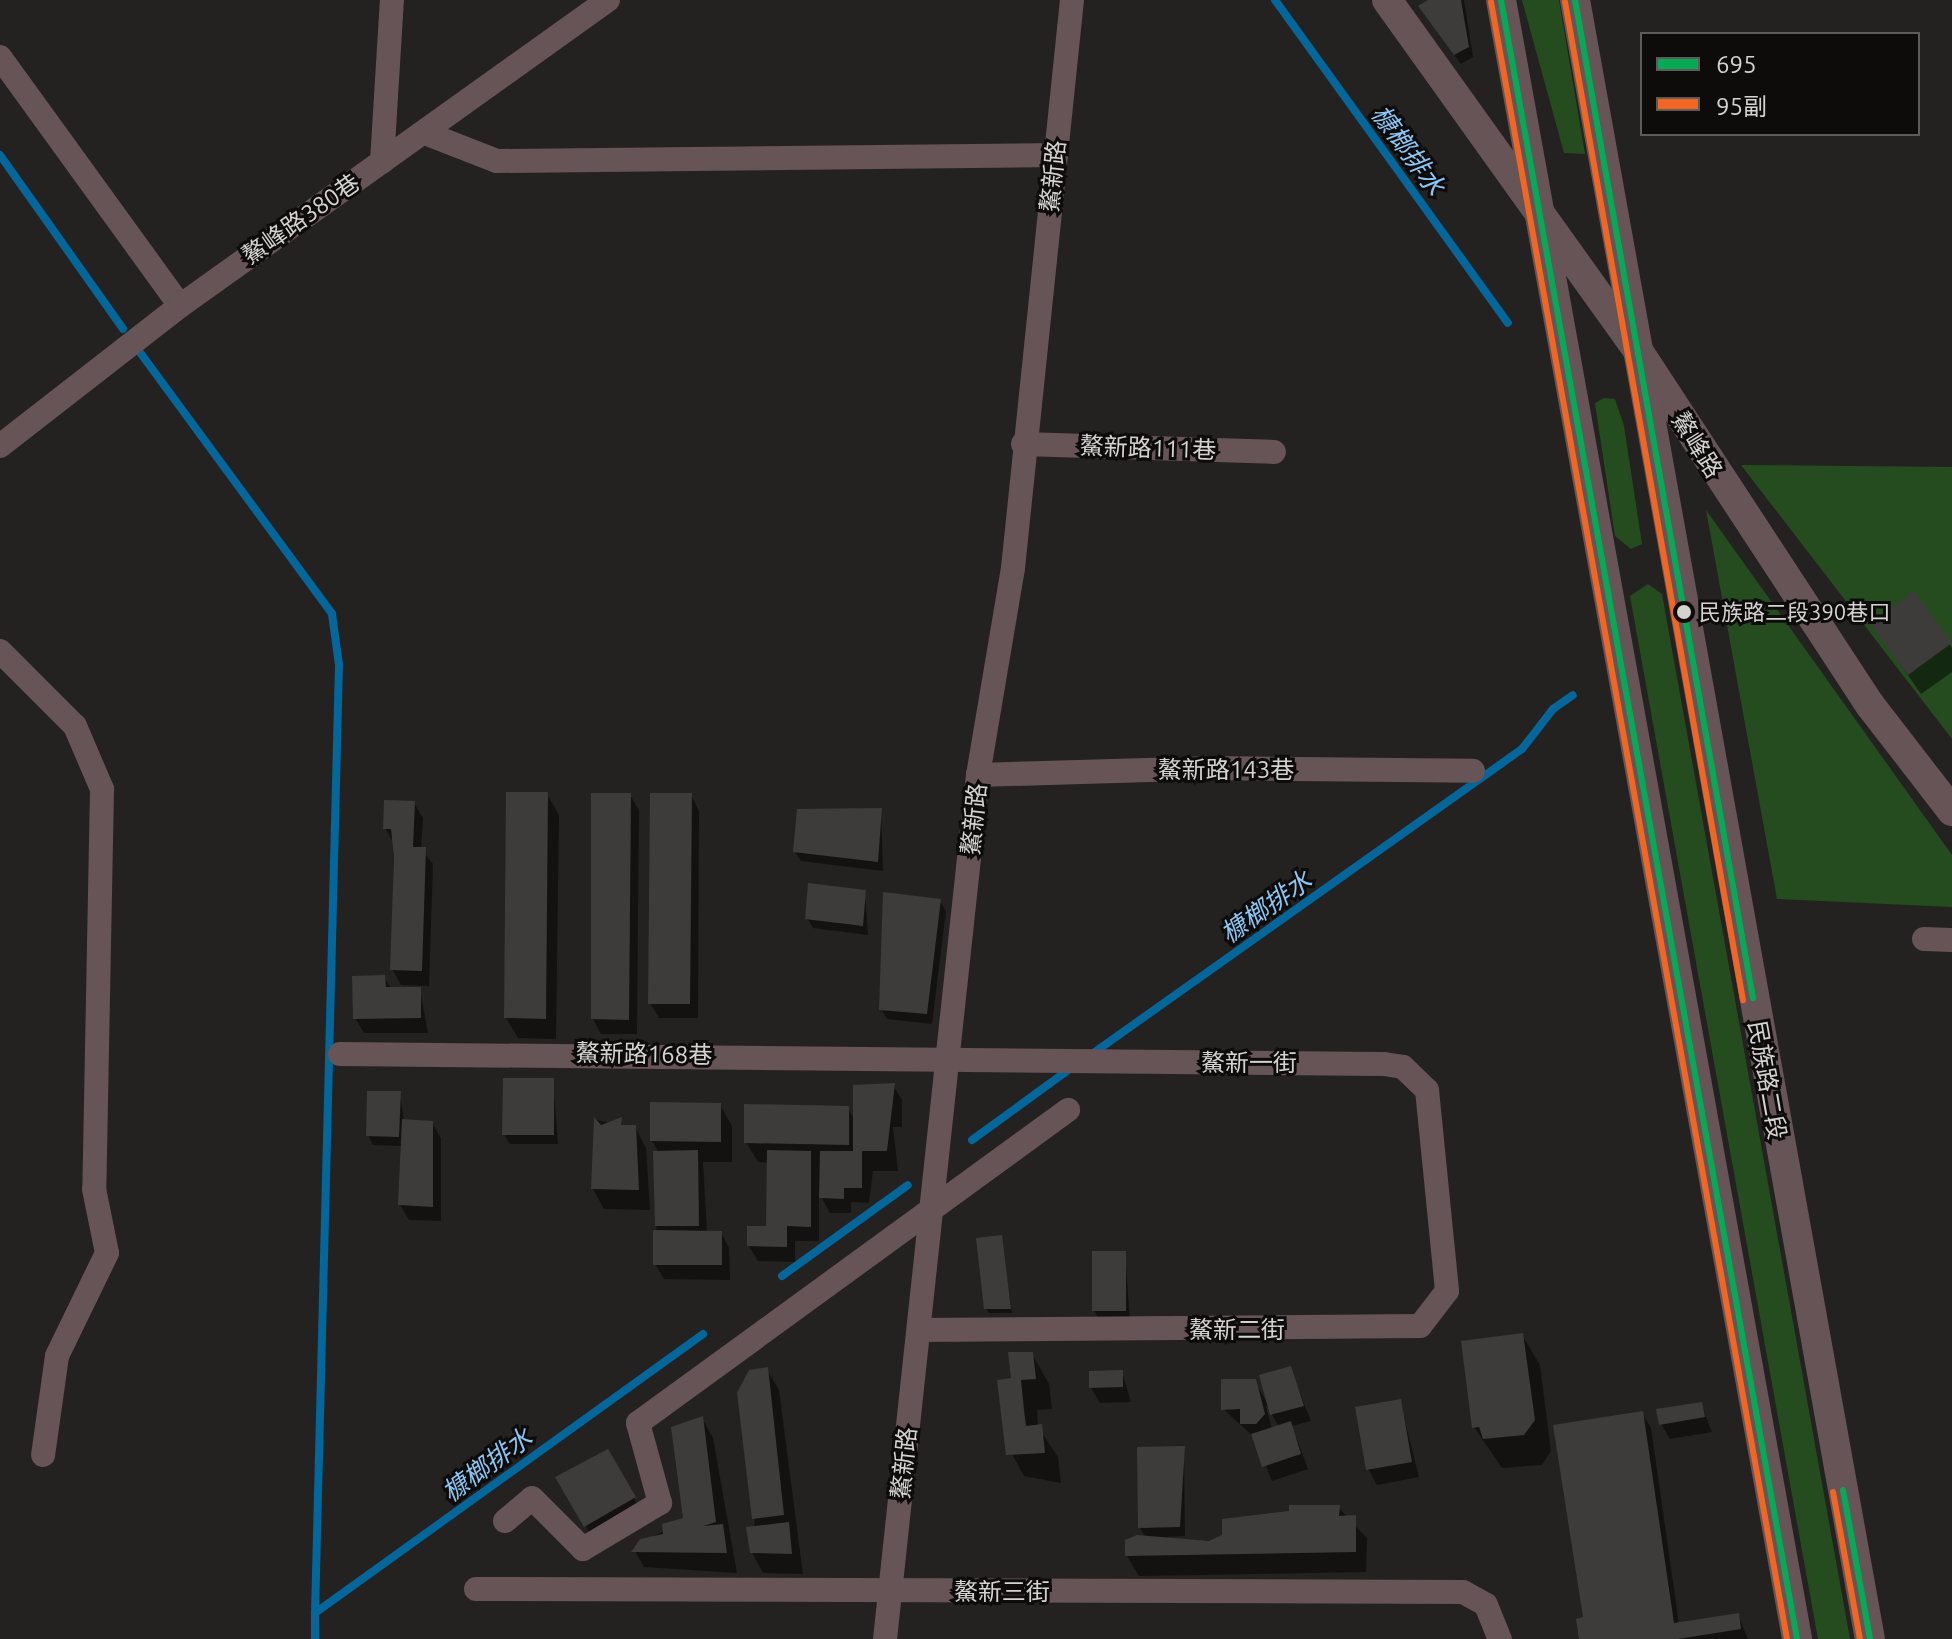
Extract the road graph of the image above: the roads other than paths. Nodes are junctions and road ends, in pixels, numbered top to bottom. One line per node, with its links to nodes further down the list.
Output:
1 (392, 0): 10 (street)
2 (608, 0): 8 (street, 鰲峰路380巷)
3 (1072, 0): 9 (street, 鰲新路)
4 (1387, 0): 11 (street, 鰲峰路)
5 (1501, 0): 11 (street)
6 (1575, 0): 13 (street, 民族路二段)
7 (0, 57): 12 (street)
8 (425, 133): 9 (street); 10 (street, 鰲峰路380巷)
9 (1056, 155): 14 (street, 鰲新路)
10 (382, 162): 12 (street, 鰲峰路380巷)
11 (1544, 223): 13 (street, 鰲峰路); 35 (street)
12 (180, 306): 15 (street, 鰲峰路380巷)
13 (1633, 343): 20 (street, 鰲峰路); 36 (street, 民族路二段)
14 (1023, 444): 16 (street, 鰲新路111巷); 19 (street, 鰲新路)
15 (0, 446)
16 (1274, 452)
17 (0, 651): 29 (street)
18 (1473, 771): 19 (street, 鰲新路143巷)
19 (978, 775): 24 (street, 鰲新路)
20 (1952, 811)
21 (1924, 939): 22 (street)
22 (1952, 940)
23 (340, 1054): 24 (street, 鰲新路168巷)
24 (949, 1058): 26 (street, 鰲新一街); 27 (street, 鰲新路)
25 (1068, 1110): 27 (street)
26 (1439, 1202): 28 (street, 鰲新二街)
27 (932, 1209): 28 (street, 鰲新路); 30 (street)
28 (919, 1330): 32 (street, 鰲新路)
29 (43, 1455)
30 (505, 1521)
31 (476, 1589): 32 (street, 鰲新三街)
32 (890, 1591): 33 (street, 鰲新路); 34 (street, 鰲新三街)
33 (885, 1639)
34 (1500, 1639)
35 (1797, 1639)
36 (1870, 1639)

